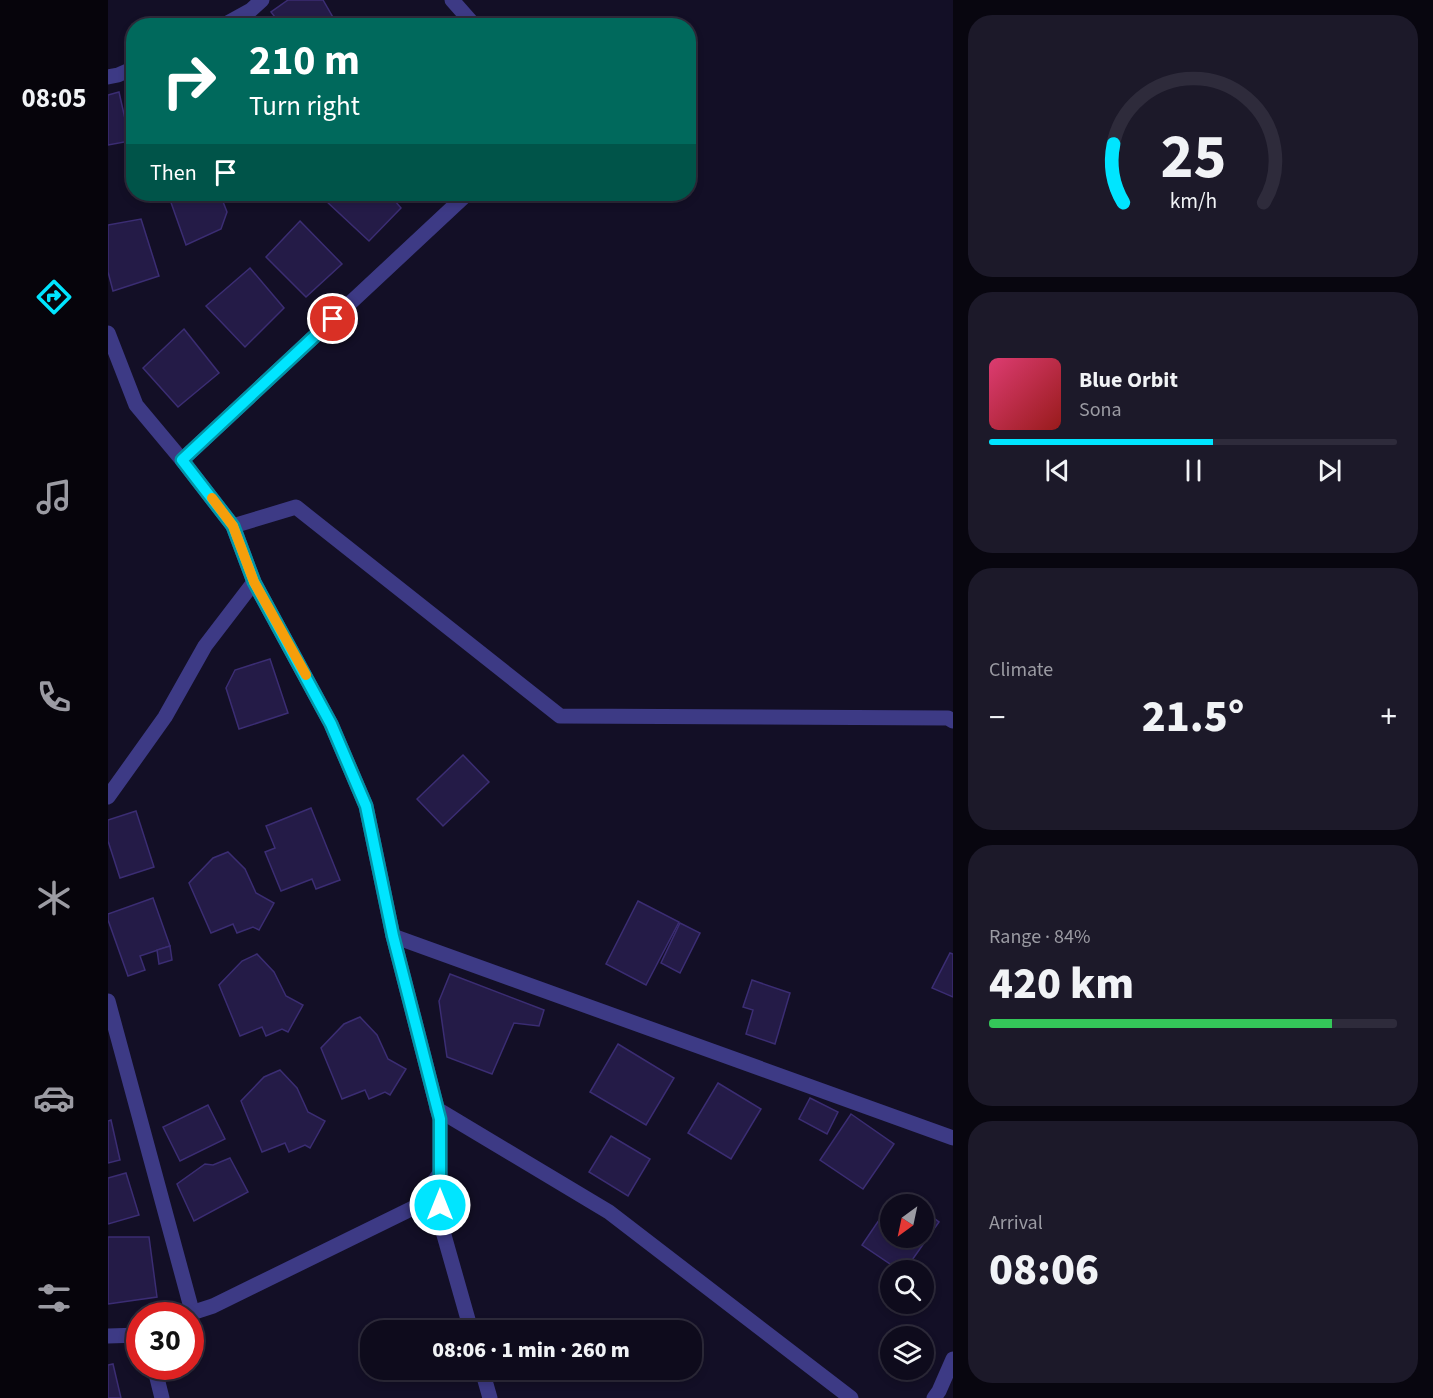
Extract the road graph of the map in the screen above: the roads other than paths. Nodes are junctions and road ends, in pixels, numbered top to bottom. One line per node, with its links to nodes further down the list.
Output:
1 (262, 0): 3 (street)
2 (452, 0): 4 (street)
3 (236, 18)
4 (468, 18)
5 (126, 72): 6 (street)
6 (108, 77)
7 (460, 201): 9 (street)
8 (108, 333): 9 (street)
9 (182, 460): 10 (street)
10 (233, 526): 11 (street); 12 (street)
11 (254, 582): 13 (street); 14 (street)
12 (953, 721)
13 (108, 797)
14 (393, 936): 16 (street); 17 (street)
15 (108, 1001): 19 (street)
16 (437, 1109): 18 (street); 29 (street)
17 (953, 1138)
18 (440, 1173): 20 (street); 21 (street)
19 (184, 1302)
20 (204, 1308)
21 (468, 1320)
22 (126, 1335): 23 (street)
23 (108, 1336)
24 (953, 1359): 30 (street)
25 (158, 1380): 27 (street)
26 (485, 1380): 28 (street)
27 (162, 1398)
28 (490, 1398)
29 (851, 1398)
30 (934, 1398)

